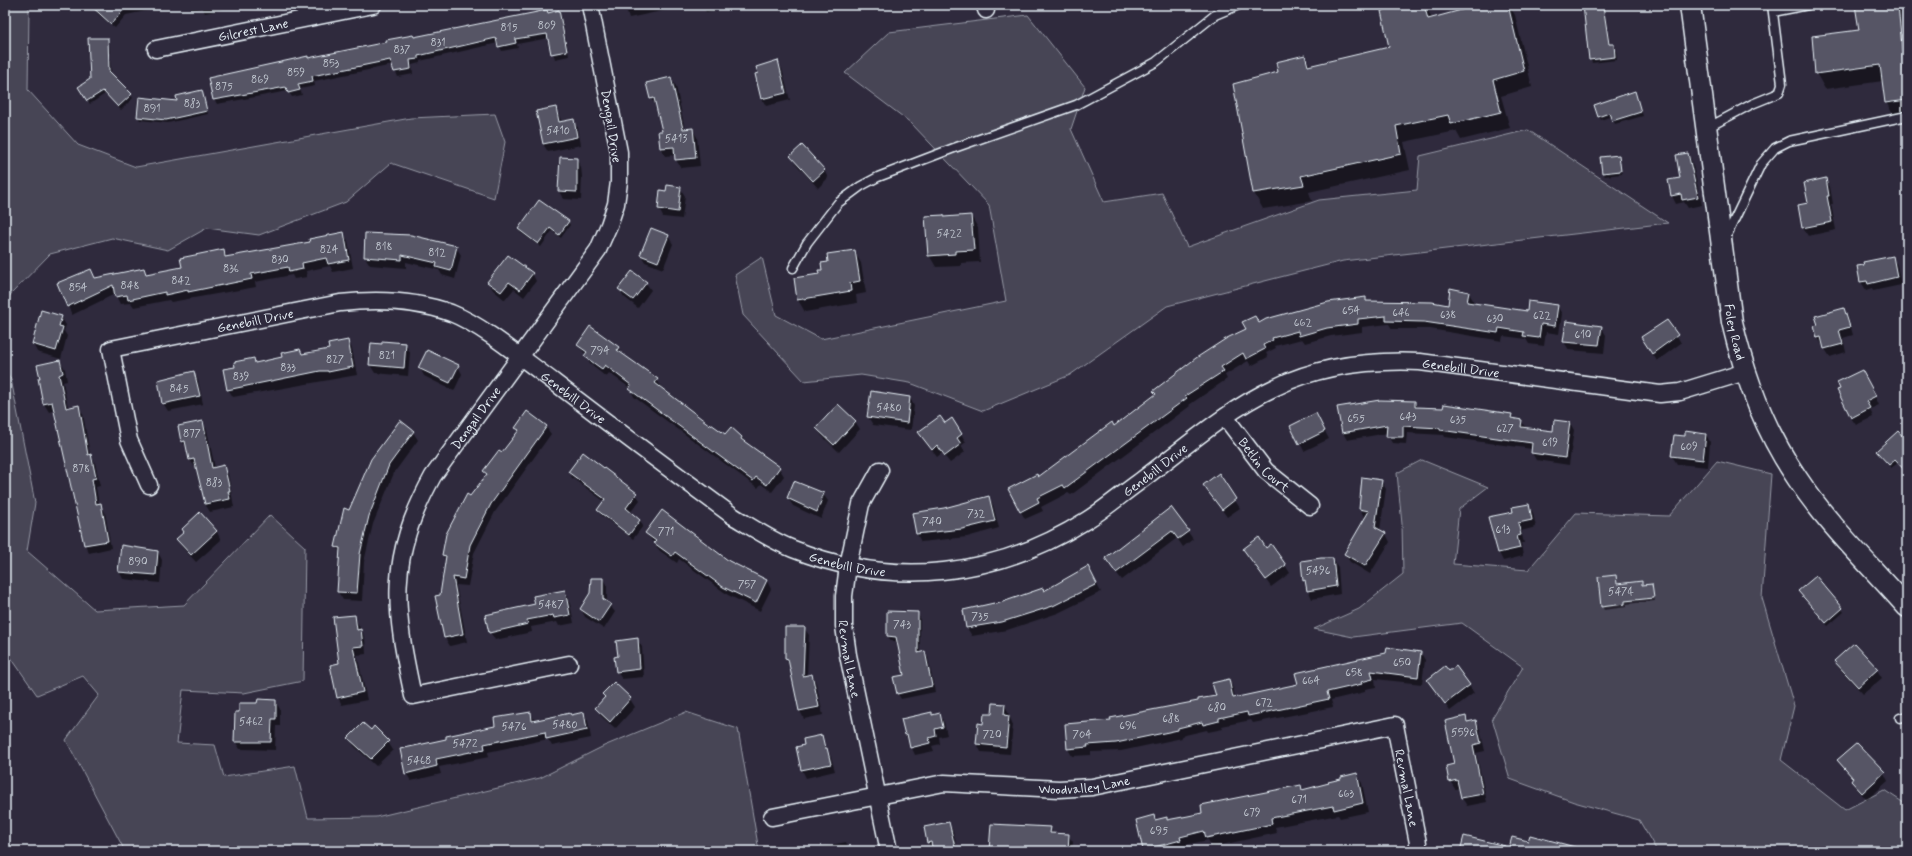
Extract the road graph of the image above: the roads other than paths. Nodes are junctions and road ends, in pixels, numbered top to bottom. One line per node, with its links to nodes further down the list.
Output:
1 (374, 5): 7 (street, Gilcrest Lane)
2 (590, 5): 12 (street, Dengail Drive)
3 (1239, 5): 11 (lane)
4 (1690, 5): 9 (street, Foley Road)
5 (1808, 5): 6 (lane)
6 (1773, 9): 9 (lane)
7 (156, 49)
8 (1907, 116): 10 (lane)
9 (1706, 128): 10 (street, Foley Road)
10 (1722, 245): 13 (street, Foley Road)
11 (794, 268)
12 (519, 357): 16 (street, Genebill Drive); 18 (street, Genebill Drive); 20 (street, Dengail Drive)
13 (1745, 372): 14 (street, Genebill Drive); 19 (street, Foley Road)
14 (1225, 417): 17 (street, Betlin Court); 18 (street, Genebill Drive)
15 (880, 470): 18 (street, Revmal Lane)
16 (148, 485)
17 (1310, 506)
18 (848, 566): 22 (street, Revmal Lane)
19 (1907, 607)
20 (569, 664)
21 (1395, 725): 22 (street, Woodvalley Lane); 25 (street, Revmal Lane)
22 (877, 795): 23 (street, Woodvalley Lane); 24 (street, Revmal Lane)
23 (772, 817)
24 (889, 851)
25 (1418, 851)

